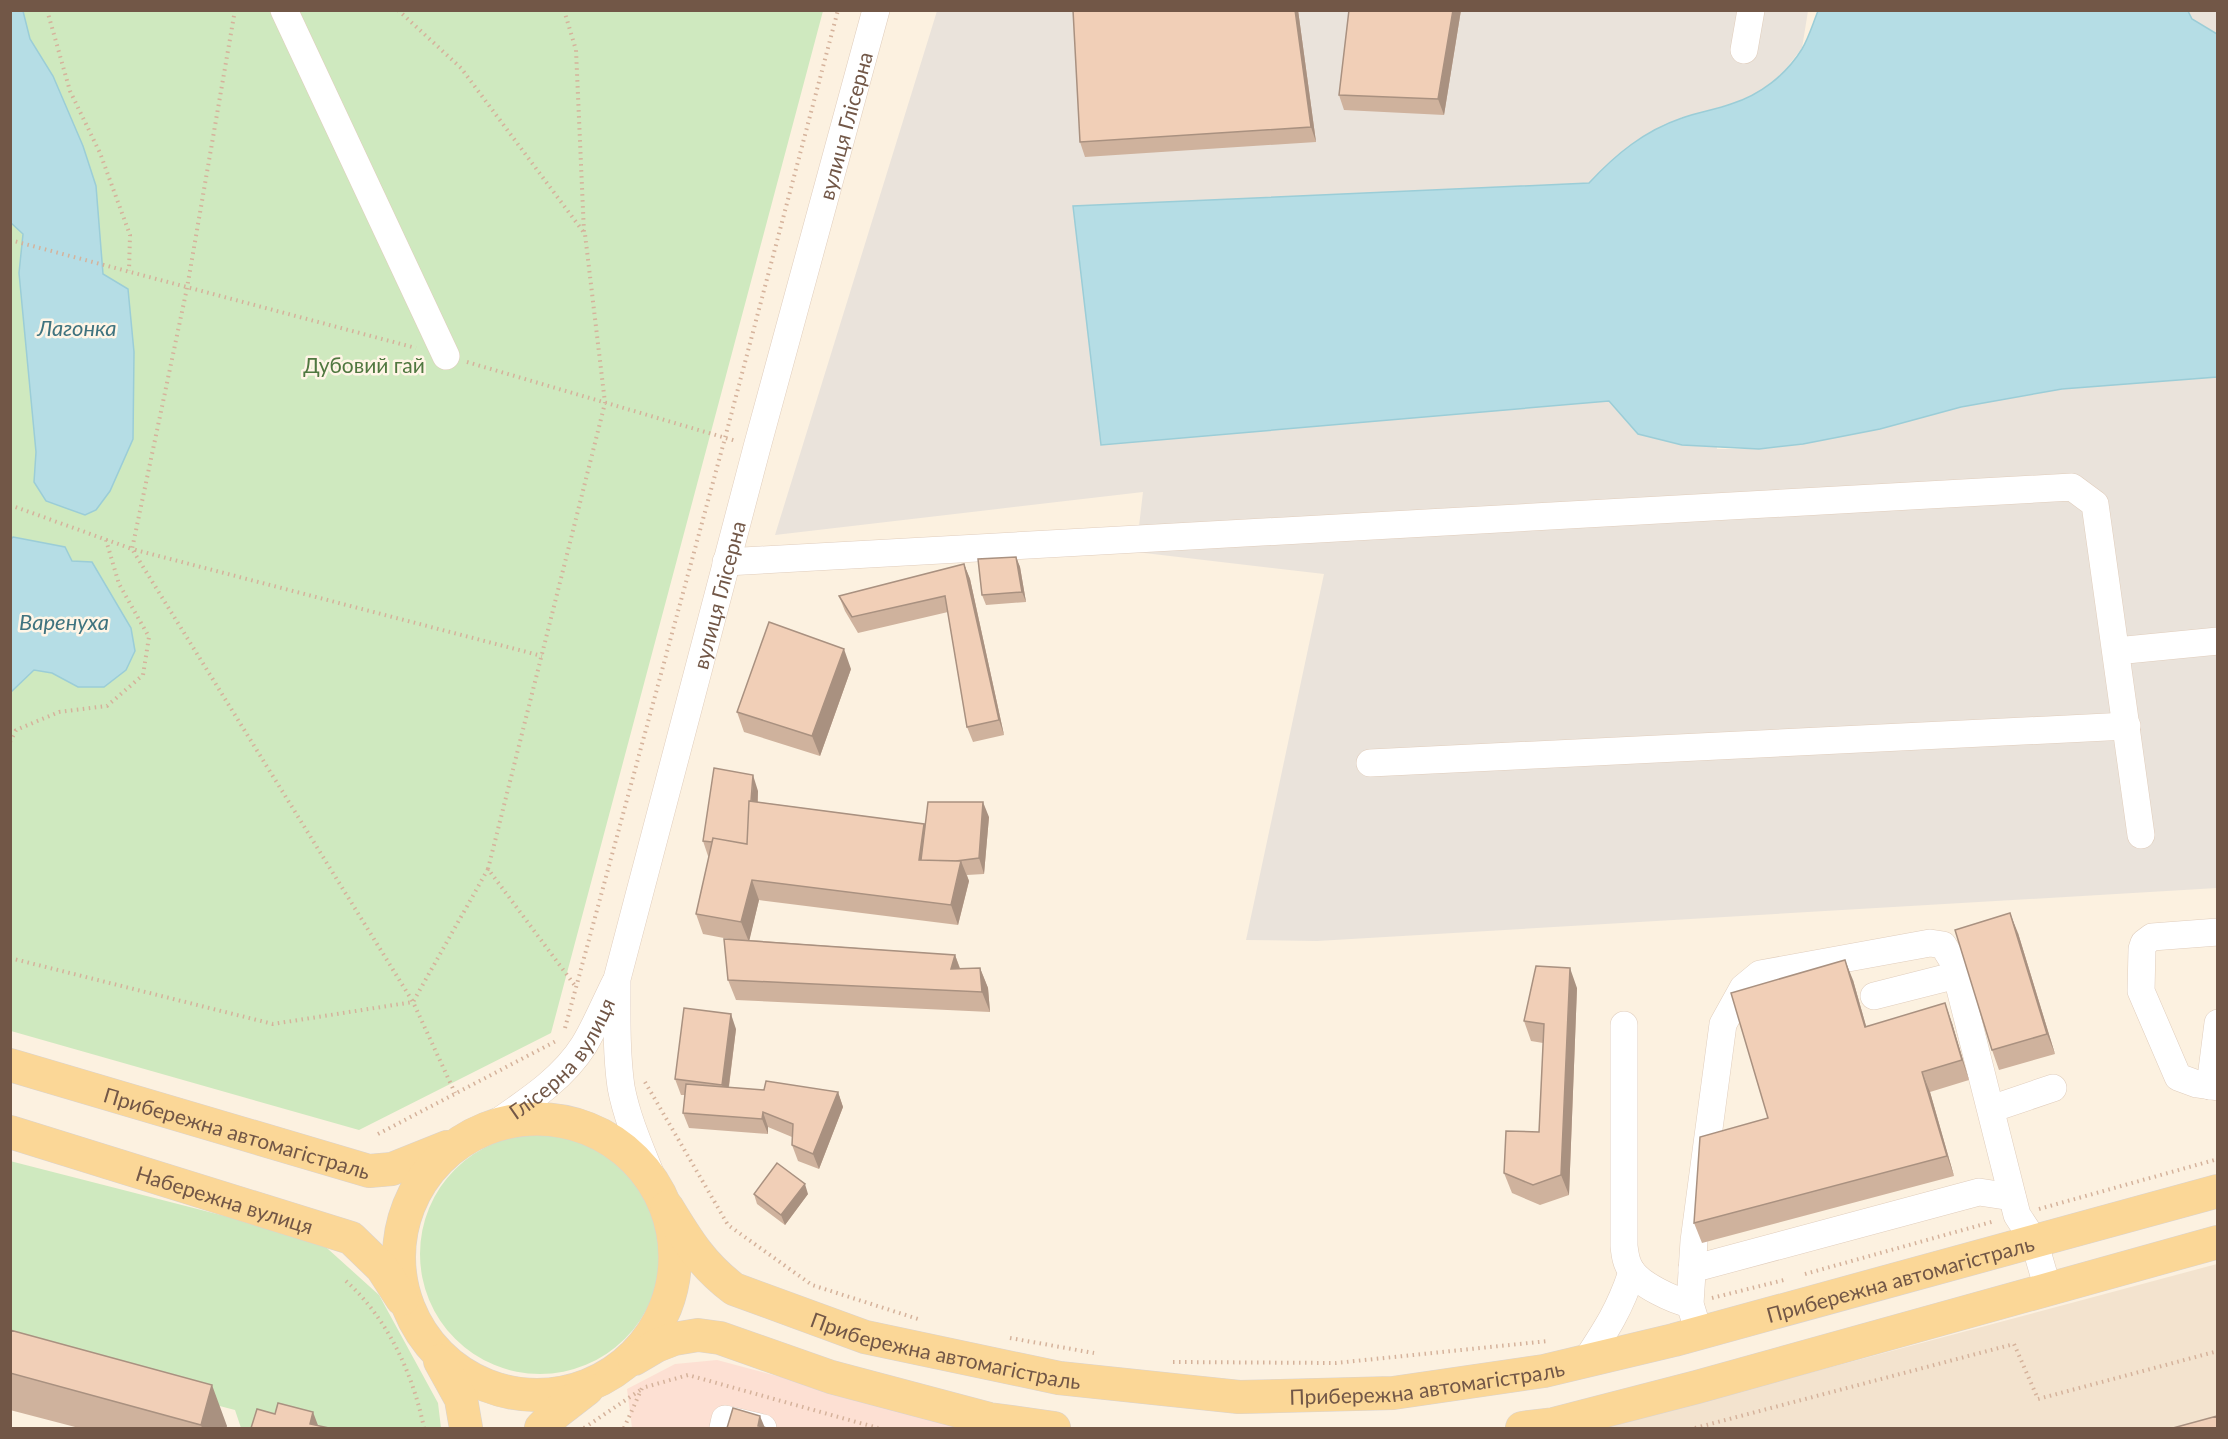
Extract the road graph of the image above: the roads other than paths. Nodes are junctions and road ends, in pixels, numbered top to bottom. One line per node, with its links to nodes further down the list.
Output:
1 (284, 10): 5 (street)
2 (876, 10): 6 (street, вулиця Глісерна)
3 (1751, 10): 4 (street)
4 (1744, 51)
5 (446, 356)
6 (726, 562): 8 (street); 14 (street, вулиця Глісерна)
7 (2217, 641): 8 (street)
8 (2116, 651): 9 (street)
9 (2127, 726): 10 (street); 11 (street)
10 (1370, 763)
11 (2141, 835)
12 (2217, 932): 19 (street)
13 (1957, 975): 15 (street); 21 (street); 29 (street)
14 (617, 979): 22 (street, Глісерна вулиця); 26 (street, вулиця Глісерна)
15 (1874, 996)
16 (2217, 1023): 19 (street)
17 (1624, 1026): 30 (street)
18 (10, 1065): 24 (main road, Прибережна автомагістраль)
19 (2214, 1086)
20 (2053, 1088): 21 (street)
21 (1990, 1109): 27 (street)
22 (492, 1126): 24 (main road, Прибережна автомагістраль); 26 (main road, Прибережна автомагістраль)
23 (10, 1132): 33 (main road, Набережна вулиця)
24 (463, 1140): 33 (main road, Прибережна автомагістраль)
25 (2217, 1191): 27 (main road, Прибережна автомагістраль)
26 (660, 1194): 34 (main road, Прибережна автомагістраль); 37 (main road, Прибережна автомагістраль)
27 (2021, 1218): 29 (street); 31 (street); 32 (main road, Прибережна автомагістраль)
28 (2217, 1242): 31 (main road)
29 (1692, 1269): 32 (street)
30 (1632, 1272): 32 (street); 35 (street)
31 (2048, 1289): 47 (main road)
32 (1694, 1319): 35 (main road, Прибережна автомагістраль)
33 (416, 1323): 38 (main road, Прибережна автомагістраль); 41 (main road)
34 (1008, 1353): 36 (main road, Прибережна автомагістраль); 40 (main road)
35 (1585, 1362): 36 (main road, Прибережна автомагістраль)
36 (1092, 1367): 46 (main road)
37 (634, 1376): 38 (main road, Прибережна автомагістраль); 39 (main road, Прибережна автомагістраль)
38 (598, 1382): 42 (main road)
39 (950, 1419): 40 (main road, Прибережна автомагістраль)
40 (992, 1422): 45 (main road, Прибережна автомагістраль)
41 (466, 1428)
42 (541, 1428)
43 (723, 1428): 44 (street)
44 (763, 1428)
45 (1054, 1428)
46 (1071, 1428)
47 (1522, 1428)

